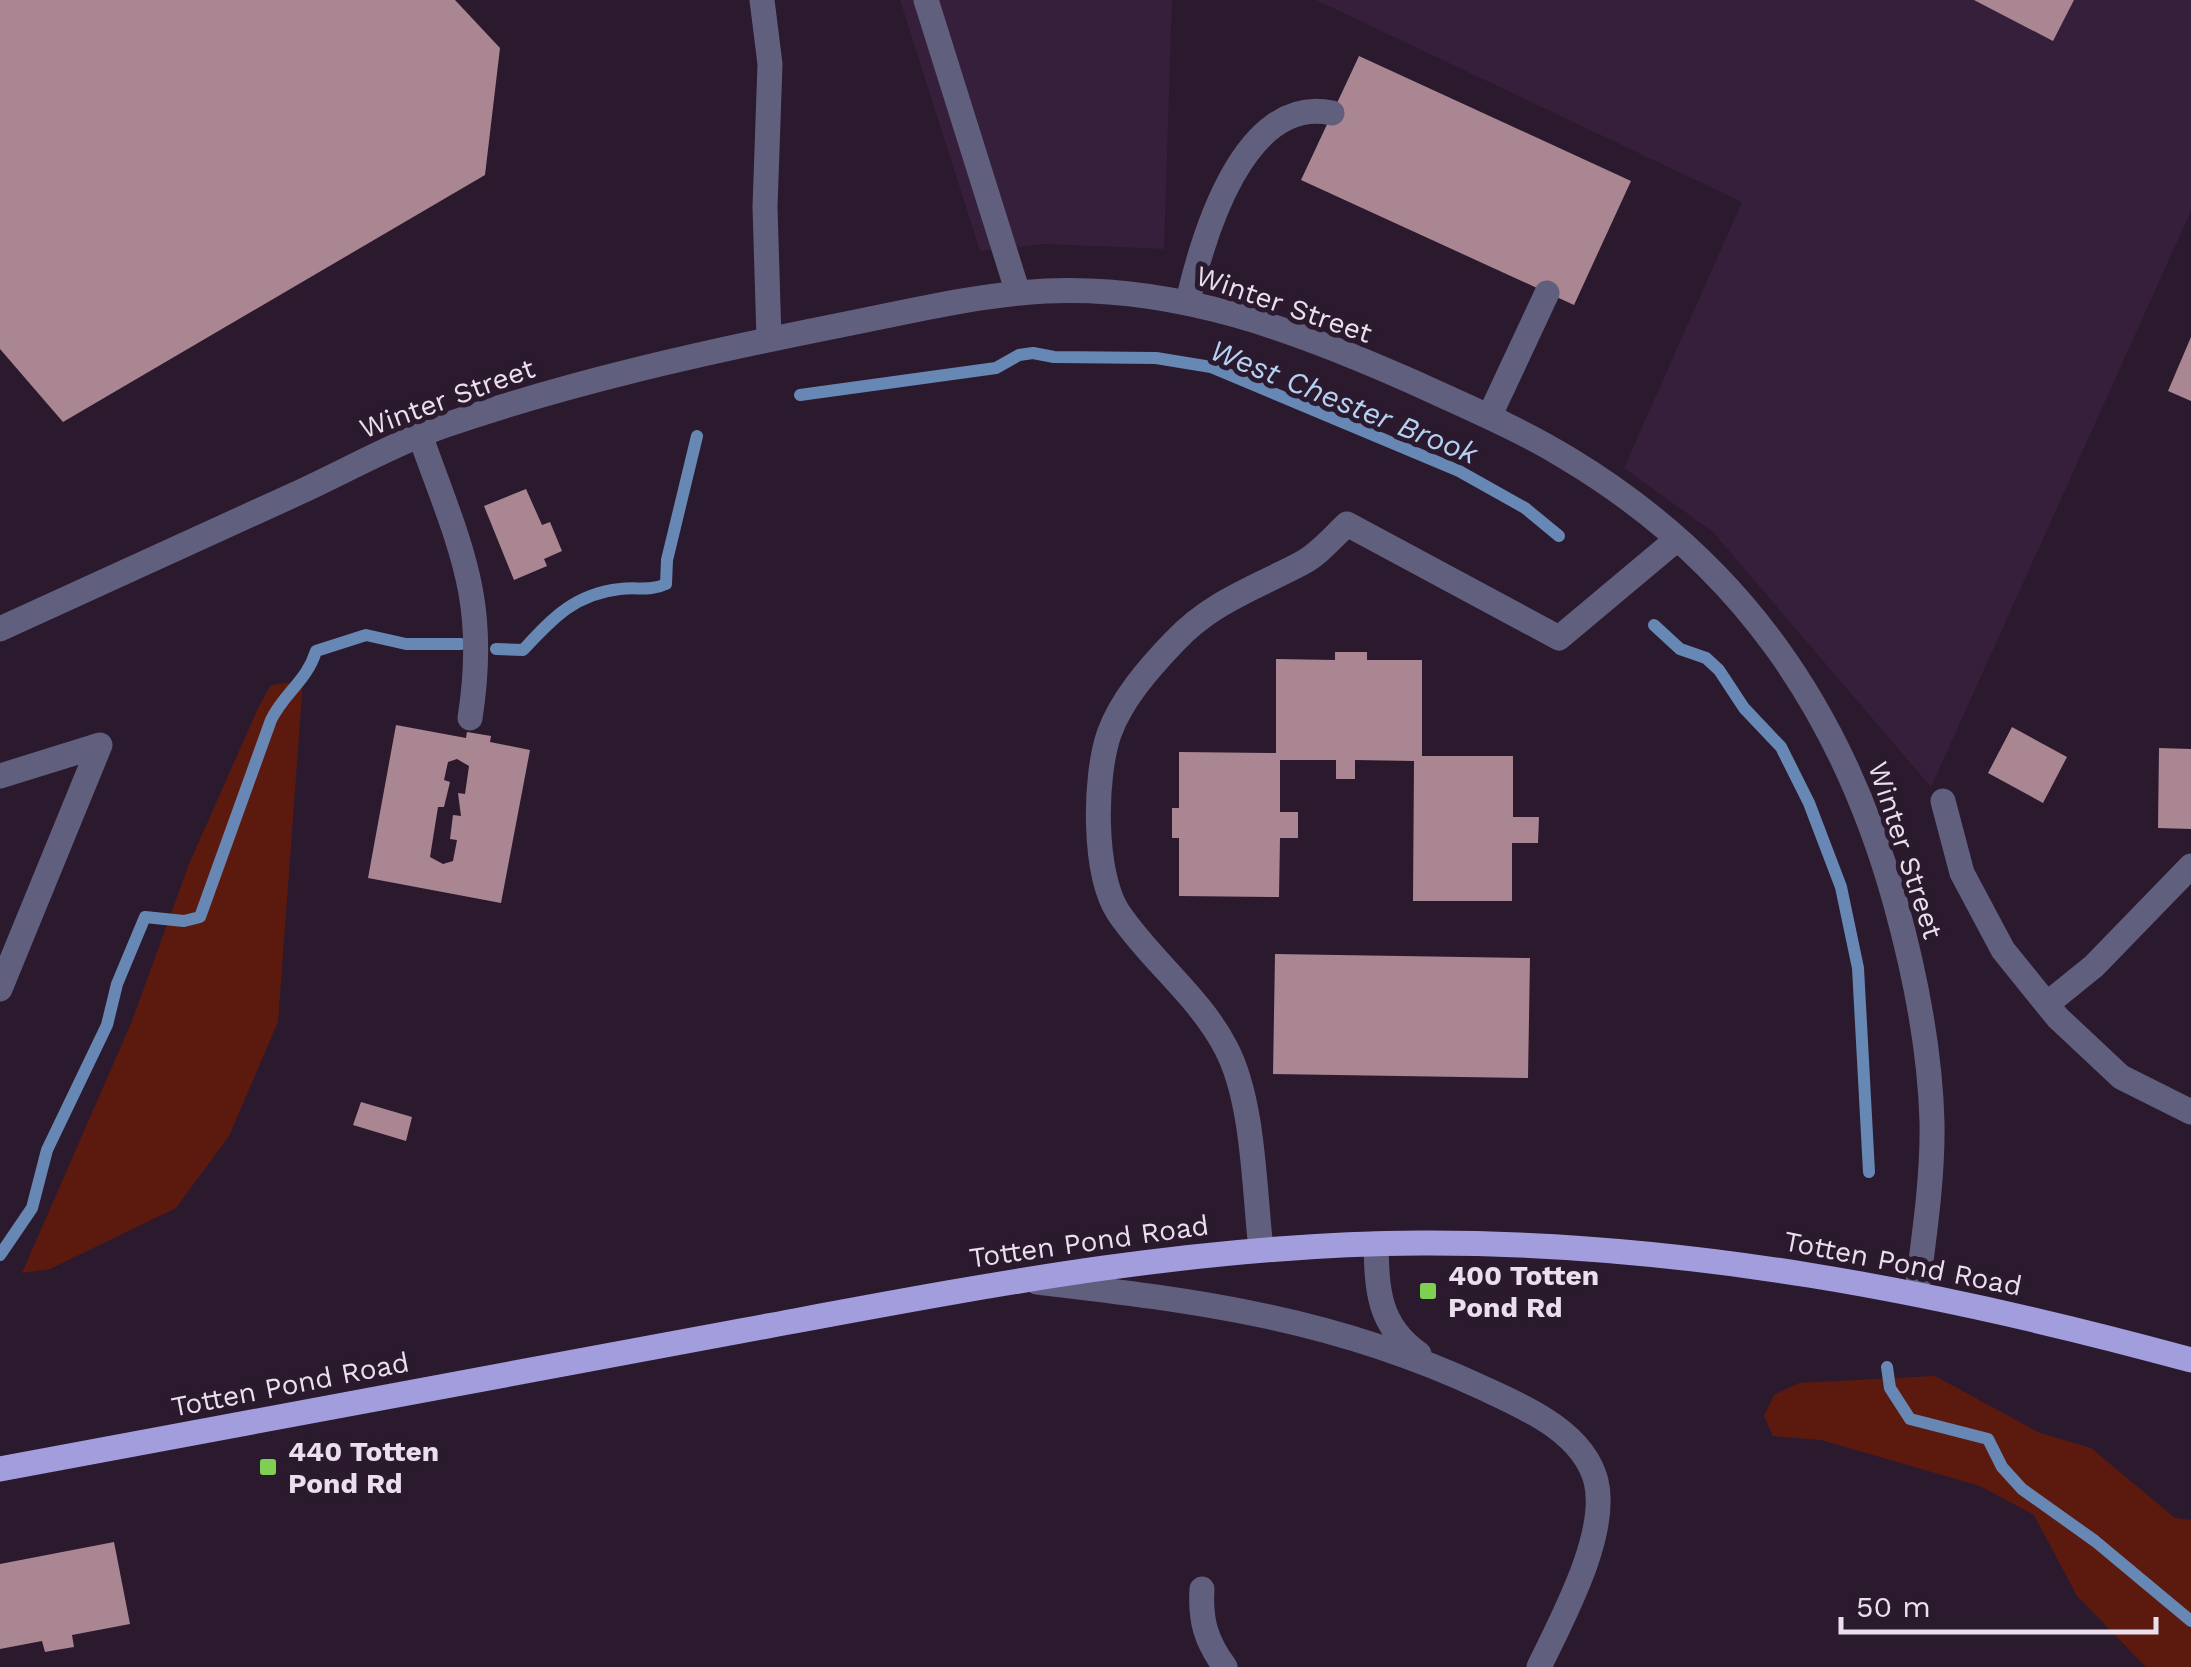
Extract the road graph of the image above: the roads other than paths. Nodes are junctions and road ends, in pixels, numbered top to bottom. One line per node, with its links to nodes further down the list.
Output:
1 (762, 0): 7 (street)
2 (926, 0): 5 (street)
3 (1332, 113): 6 (street)
4 (1547, 292): 8 (street)
5 (1018, 293): 6 (street, Winter Street); 7 (street, Winter Street)
6 (1188, 301): 8 (street, Winter Street)
7 (769, 339): 9 (street, Winter Street)
8 (1490, 417): 10 (street, Winter Street)
9 (420, 435): 11 (street, Winter Street); 12 (street)
10 (1676, 540): 20 (street); 22 (street, Winter Street)
11 (0, 629)
12 (470, 718)
13 (0, 776): 16 (street)
14 (1942, 801): 17 (street, Winter Street)
15 (2191, 866): 17 (street)
16 (0, 989)
17 (2047, 1004): 18 (street, Winter Street)
18 (2191, 1112)
19 (1376, 1244): 20 (main road, Totten Pond Road); 22 (main road, Totten Pond Road); 24 (street)
20 (1261, 1249): 21 (main road, Totten Pond Road)
21 (1017, 1280): 24 (street); 25 (main road, Totten Pond Road)
22 (1917, 1292): 23 (main road, Totten Pond Road)
23 (2191, 1360)
24 (1435, 1365): 28 (street)
25 (0, 1469)
26 (1202, 1590): 27 (street)
27 (1224, 1667)
28 (1539, 1667)

